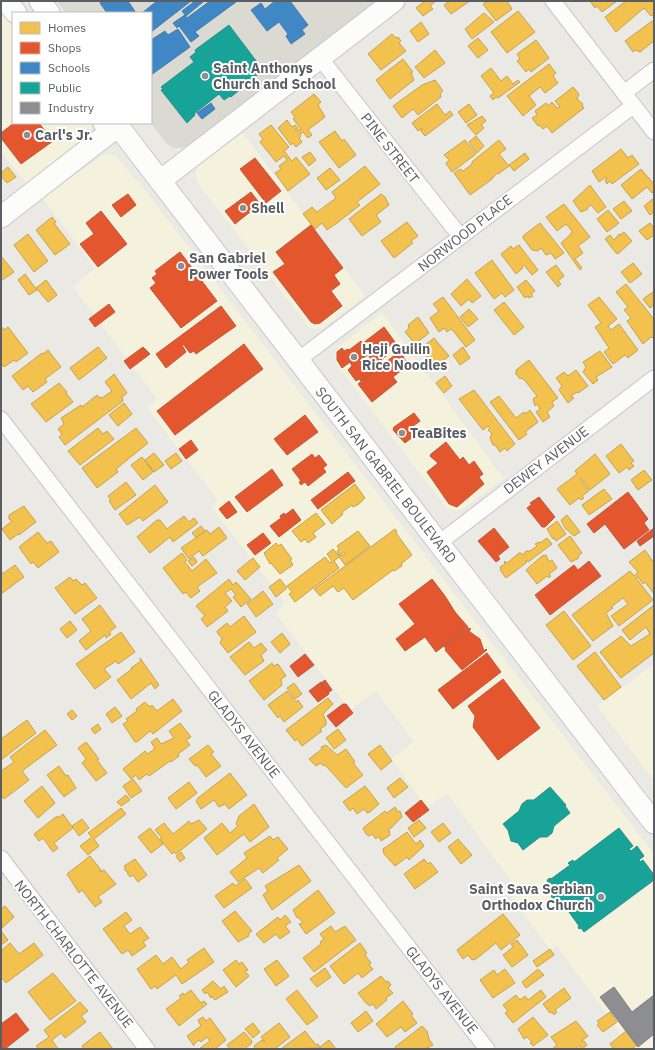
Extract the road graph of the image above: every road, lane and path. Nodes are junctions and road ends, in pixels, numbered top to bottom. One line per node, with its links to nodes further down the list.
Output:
1 (6, 1): 5 (main road)
2 (40, 1): 6 (main road)
3 (394, 1): 7 (main road)
4 (553, 1): 9 (street)
5 (15, 12)
6 (48, 12)
7 (321, 59): 13 (main road); 15 (street, PINE STREET)
8 (654, 70): 9 (street)
9 (624, 93): 10 (street)
10 (633, 106): 12 (street); 15 (street, NORWOOD PLACE)
11 (114, 124): 13 (main road, SOUTH SAN GABRIEL BOULEVARD); 14 (main road)
12 (654, 132)
13 (160, 181): 16 (main road, SOUTH SAN GABRIEL BOULEVARD)
14 (1, 217)
15 (460, 236): 16 (street, NORWOOD PLACE)
16 (298, 360): 19 (main road, SOUTH SAN GABRIEL BOULEVARD)
17 (654, 378): 19 (street, DEWEY AVENUE)
18 (1, 419): 23 (street, GLADYS AVENUE)
19 (439, 543): 20 (main road, SOUTH SAN GABRIEL BOULEVARD)
20 (654, 823)
21 (1, 858): 22 (street, NORTH CHARLOTTE AVENUE)
22 (148, 1049)
23 (487, 1049)

